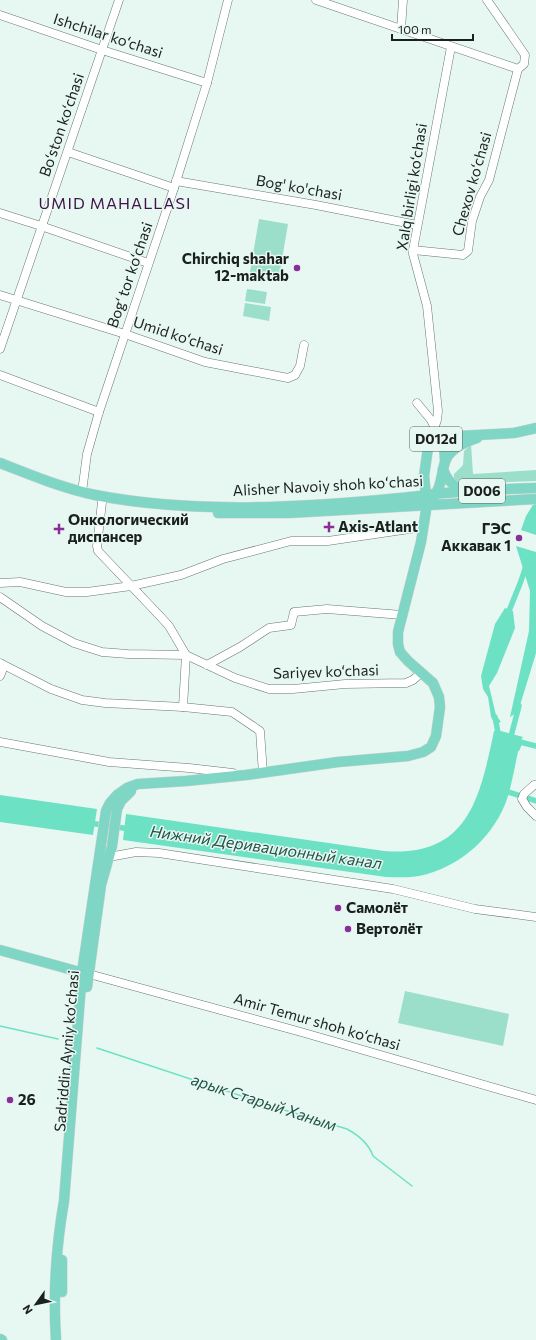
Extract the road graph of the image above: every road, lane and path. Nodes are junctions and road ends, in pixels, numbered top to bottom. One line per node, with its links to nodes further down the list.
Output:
1 (119, 0): 9 (street, Bo‘ston ko‘chasi)
2 (228, 0): 11 (street, Bog‘ tor ko‘chasi)
3 (316, 0): 7 (street)
4 (403, 0): 7 (street)
5 (487, 0): 10 (street, Chexov ko‘chasi)
6 (0, 14): 9 (street, Ishchilar ko‘chasi)
7 (401, 29): 8 (street)
8 (451, 47): 10 (street); 15 (street, Xalq birligi ko‘chasi)
9 (102, 50): 11 (street, Ishchilar ko‘chasi); 12 (street, Bo‘ston ko‘chasi)
10 (518, 69): 17 (street, Chexov ko‘chasi)
11 (207, 83): 13 (street, Bog‘ tor ko‘chasi)
12 (68, 152): 13 (street, Bog' ko'chasi); 16 (street, Bo‘ston ko‘chasi)
13 (175, 185): 15 (street, Bog' ko'chasi); 18 (street, Bog‘ tor ko‘chasi)
14 (0, 213): 16 (street)
15 (417, 225): 17 (street, Xalq birligi ko‘chasi)
16 (41, 226): 18 (street); 20 (street, Bo‘ston ko‘chasi)
17 (413, 250): 25 (street, Xalq birligi ko‘chasi)
18 (148, 263): 21 (street, Bog‘ tor ko‘chasi)
19 (0, 295): 20 (street, Umid ko‘chasi)
20 (16, 300): 21 (street, Umid ko‘chasi); 23 (street, Bo‘ston ko‘chasi)
21 (125, 334): 22 (street, Umid ko‘chasi); 26 (street, Bog‘ tor ko‘chasi)
22 (304, 345)
23 (0, 349)
24 (0, 375): 26 (street)
25 (438, 411): 27 (street, Xalq birligi ko‘chasi); 27 (street)
26 (99, 412): 38 (street, Bog‘ tor ko‘chasi)
27 (435, 427): 30 (street); 31 (street, Xalq birligi ko‘chasi)
28 (536, 428): 29 (main road, D012d)
29 (490, 434): 30 (main road, D012d); 33 (main road, D012d)
30 (441, 437): 31 (main road, D012d); 33 (main road, D012d)
31 (428, 448): 35 (main road, D012d)
32 (0, 463): 38 (main road, Alisher Navoiy shoh koʻchasi / D006)
33 (443, 469): 35 (main road); 37 (main road, D012d); 39 (main road, D012d)
34 (0, 470): 41 (main road, Alisher Navoiy shoh koʻchasi / D006)
35 (424, 476): 39 (main road); 42 (main road)
36 (536, 488): 37 (main road, Alisher Navoiy shoh koʻchasi / D006)
37 (469, 491): 39 (main road, Alisher Navoiy shoh koʻchasi / D006)
38 (82, 492): 42 (main road, Alisher Navoiy shoh koʻchasi / D006)
39 (434, 497): 42 (main road, Alisher Navoiy shoh koʻchasi / D006); 43 (main road, Alisher Navoiy shoh koʻchasi / D006); 43 (main road); 44 (main road, Sadriddin Ayniy ko‘chasi)
40 (536, 499): 43 (main road, Alisher Navoiy shoh koʻchasi / D006)
41 (102, 502): 42 (main road, Alisher Navoiy shoh koʻchasi / D006); 46 (street)
42 (400, 502): 44 (main road)
43 (447, 503): 44 (main road)
44 (423, 526): 46 (street); 48 (main road, Sadriddin Ayniy ko‘chasi)
45 (0, 583): 46 (street)
46 (131, 586): 49 (street)
47 (0, 597): 49 (street, Sariyev ko‘chasi)
48 (402, 615): 51 (street); 52 (main road, Sadriddin Ayniy ko‘chasi)
49 (186, 655): 51 (street, Sariyev ko‘chasi); 54 (street)
50 (2, 664): 53 (street); 54 (street)
51 (207, 664): 52 (street, Sariyev ko‘chasi)
52 (421, 673): 56 (main road, Sadriddin Ayniy ko‘chasi)
53 (0, 676)
54 (183, 707): 56 (street)
55 (0, 742): 57 (street, Sadriddin Ayniy ko‘chasi)
56 (263, 773): 57 (main road, Sadriddin Ayniy ko‘chasi)
57 (246, 775): 58 (main road, Sadriddin Ayniy ko‘chasi)
58 (149, 783): 63 (main road, Sadriddin Ayniy ko‘chasi); 66 (main road, Sadriddin Ayniy ko‘chasi)
59 (536, 785): 61 (street)
60 (536, 794): 61 (street)
61 (525, 795): 62 (street)
62 (536, 816)
63 (109, 857): 64 (street); 66 (main road, Sadriddin Ayniy ko‘chasi)
64 (536, 917)
65 (0, 950): 66 (main road, Amir Temur shoh ko‘chasi)
66 (85, 973): 67 (street, Amir Temur shoh ko‘chasi); 68 (main road, Sadriddin Ayniy ko‘chasi); 69 (main road, Sadriddin Ayniy ko‘chasi)
67 (536, 1100)
68 (56, 1340)
69 (61, 1340)

